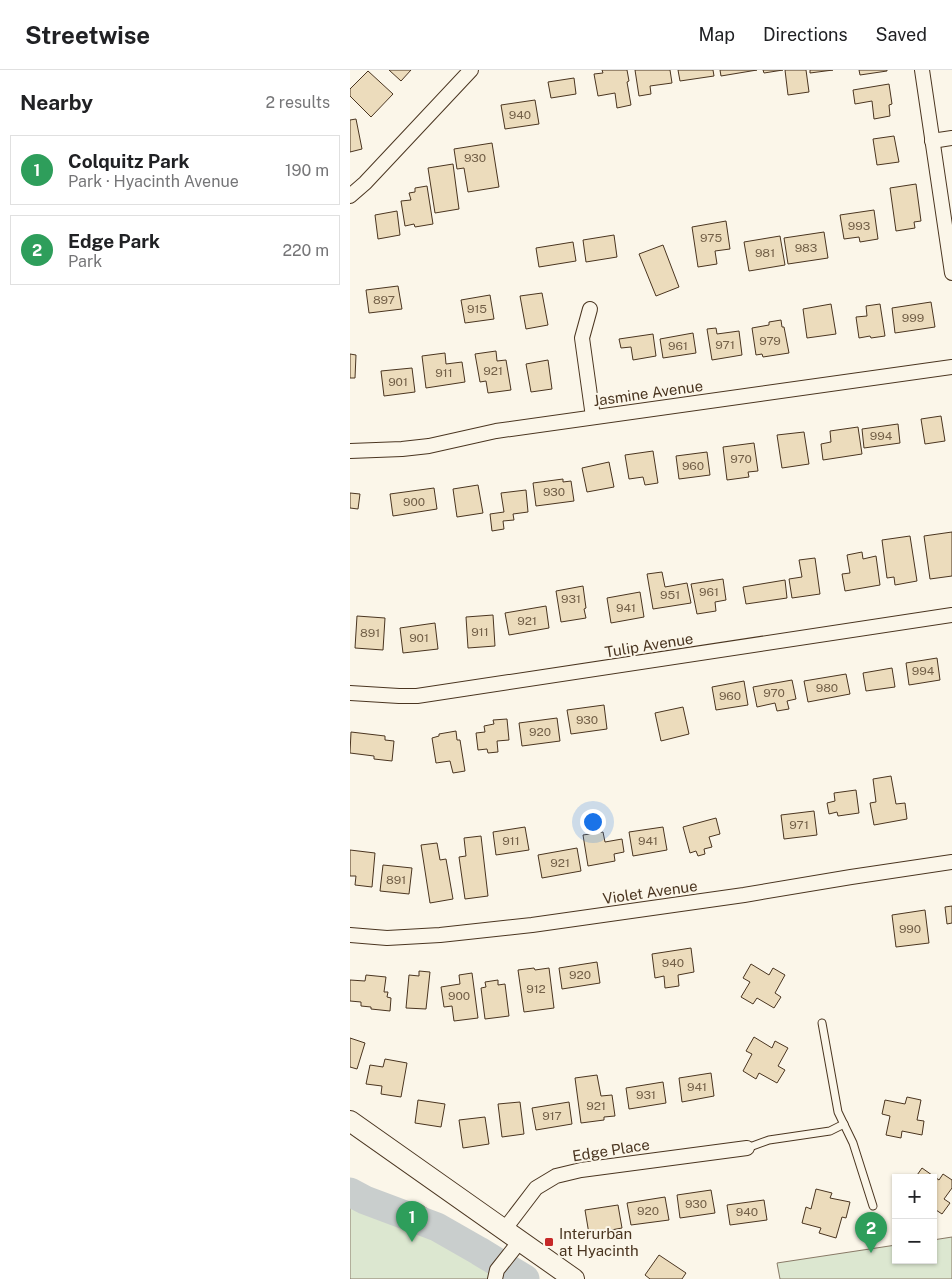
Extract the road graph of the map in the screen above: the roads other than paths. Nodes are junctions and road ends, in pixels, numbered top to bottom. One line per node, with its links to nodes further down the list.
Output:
1 (470, 70): 5 (street)
2 (922, 70): 4 (street)
3 (952, 138): 4 (street)
4 (932, 141): 6 (street)
5 (350, 196)
6 (952, 273)
7 (590, 309): 9 (street)
8 (952, 368): 9 (street, Jasmine Avenue)
9 (593, 417): 10 (street, Jasmine Avenue)
10 (350, 451)
11 (952, 615): 12 (street, Tulip Avenue)
12 (350, 693)
13 (952, 862): 14 (street, Violet Avenue)
14 (350, 935)
15 (822, 1024): 17 (lane)
16 (350, 1121): 20 (main road)
17 (844, 1124): 18 (lane); 19 (lane)
18 (747, 1148): 20 (street, Edge Place)
19 (873, 1206)
20 (512, 1235): 21 (street, Edge Place); 22 (main road)
21 (499, 1270)
22 (574, 1279)

